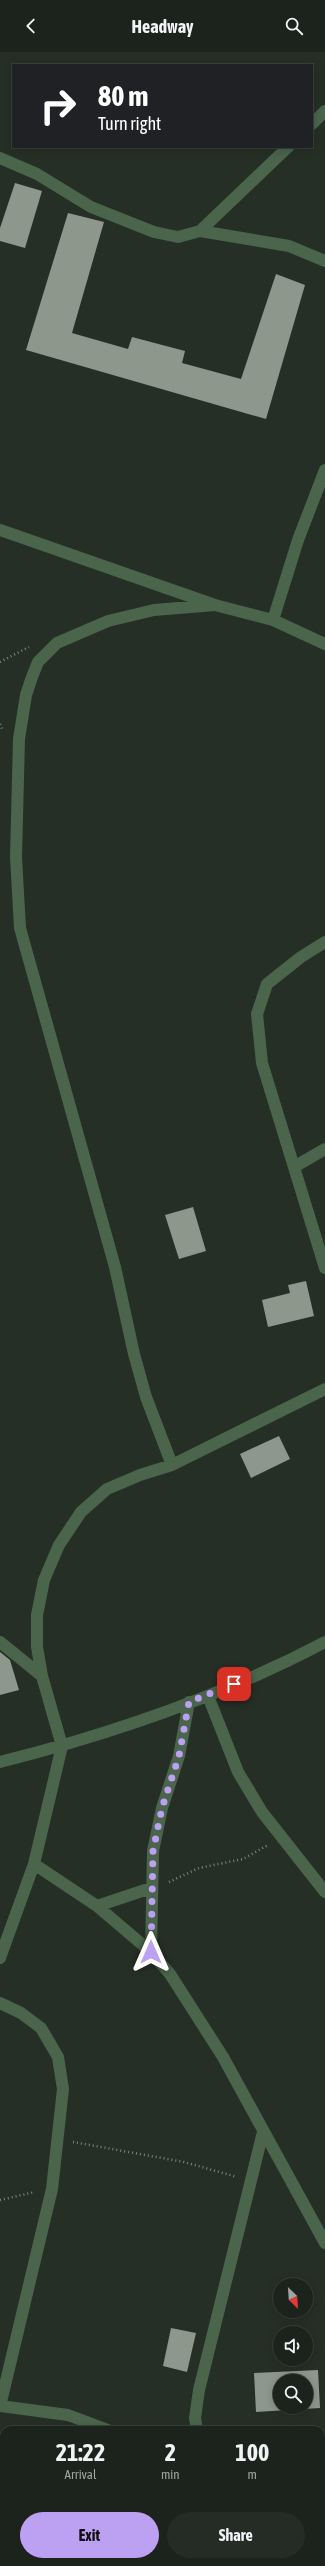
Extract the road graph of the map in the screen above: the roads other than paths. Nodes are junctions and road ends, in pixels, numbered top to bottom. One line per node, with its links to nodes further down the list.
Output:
1 (325, 111): 2 (street)
2 (313, 123)
3 (287, 148): 5 (street)
4 (0, 158): 5 (street)
5 (200, 231): 6 (street)
6 (325, 261)
7 (325, 470): 10 (street)
8 (0, 530): 9 (street)
9 (215, 605): 10 (street); 17 (street)
10 (273, 620): 11 (street)
11 (325, 644)
12 (325, 942): 14 (street)
13 (325, 1149): 14 (street)
14 (294, 1168): 15 (street)
15 (325, 1268)
16 (325, 1389): 17 (street)
17 (172, 1465): 20 (street)
18 (0, 1642): 20 (street)
19 (325, 1642): 21 (street)
20 (42, 1676): 23 (street)
21 (208, 1696): 22 (street); 27 (street)
22 (189, 1702): 23 (street); 26 (street)
23 (62, 1746): 24 (street); 25 (street)
24 (0, 1762)
25 (34, 1864): 28 (street); 29 (street)
26 (151, 1888): 28 (street); 30 (street)
27 (325, 1892)
28 (97, 1906): 30 (street)
29 (5, 1926): 31 (street)
30 (151, 1952): 33 (street)
31 (0, 1958)
32 (0, 2004): 35 (street)
33 (263, 2132): 34 (street); 37 (street)
34 (325, 2243)
35 (0, 2406): 36 (street)
36 (97, 2426)
37 (197, 2426)

